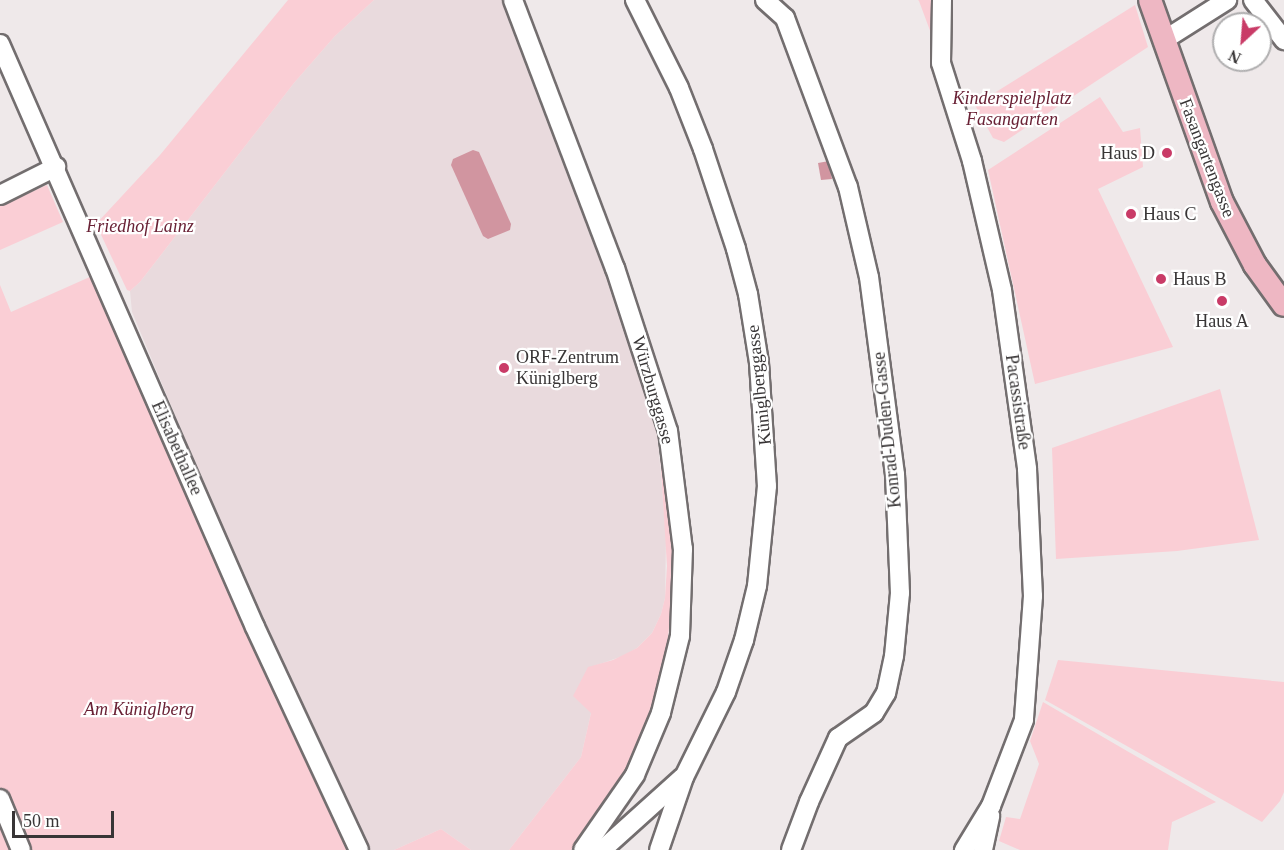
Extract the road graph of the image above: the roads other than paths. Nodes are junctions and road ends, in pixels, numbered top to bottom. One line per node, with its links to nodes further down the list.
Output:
1 (513, 0): 20 (street, Würzburggasse)
2 (635, 0): 15 (street, Küniglberggasse)
3 (765, 0): 8 (street, Konrad-Duden-Gasse)
4 (942, 0): 17 (street, Pacassistraße)
5 (1150, 0): 9 (main road, Fasangartengasse)
6 (1227, 0): 9 (street)
7 (1253, 0): 10 (street)
8 (787, 9): 22 (street, Konrad-Duden-Gasse)
9 (1164, 40): 14 (main road, Fasangartengasse)
10 (1284, 40)
11 (0, 44): 12 (street, Elisabethallee)
12 (56, 167): 13 (street); 19 (street, Elisabethallee)
13 (0, 195)
14 (1284, 305)
15 (684, 777): 20 (street); 21 (street, Küniglberggasse)
16 (0, 799): 18 (street)
17 (992, 806): 23 (street, Pacassistraße); 24 (street, Pacassistraße)
18 (21, 850)
19 (359, 850)
20 (589, 850)
21 (658, 850)
22 (791, 850)
23 (964, 850)
24 (983, 850)

